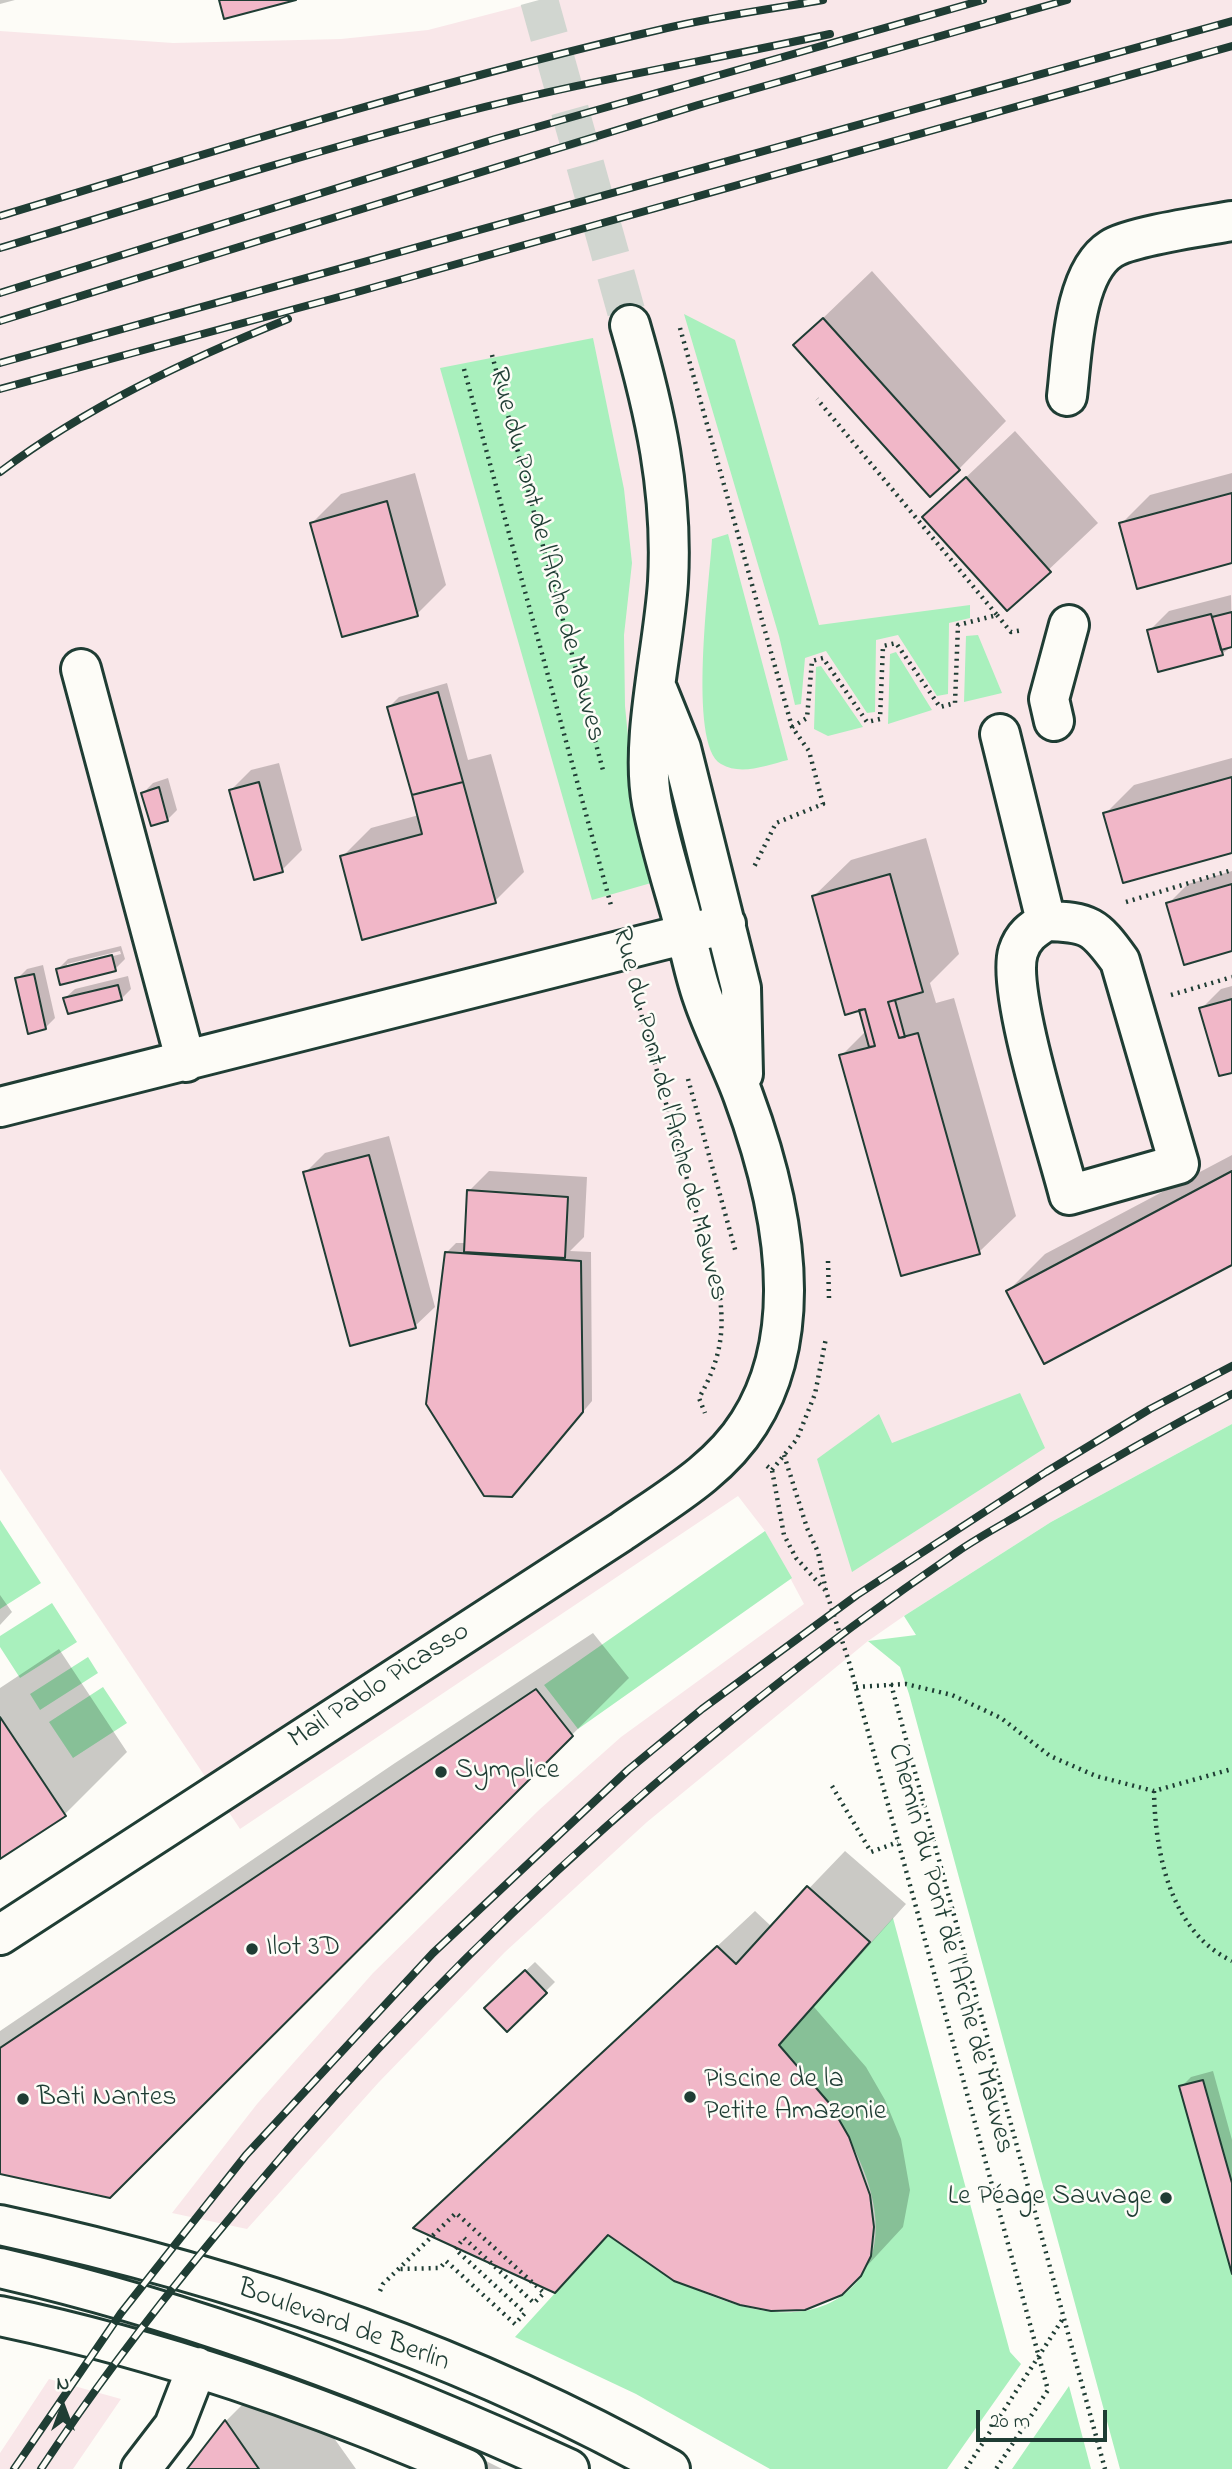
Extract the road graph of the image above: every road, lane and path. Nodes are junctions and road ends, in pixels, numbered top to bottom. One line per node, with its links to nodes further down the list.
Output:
1 (1232, 220): 6 (street)
2 (630, 325): 10 (street, Rue du Pont de l'Arche de Mauves)
3 (680, 328): 12 (path)
4 (492, 355): 14 (path, Rue du Pont de l'Arche de Mauves)
5 (464, 369): 21 (path, Rue du Pont de l'Arche de Mauves)
6 (1067, 396)
7 (817, 399): 12 (path)
8 (1069, 625): 11 (street)
9 (81, 669): 24 (street)
10 (657, 688): 18 (street, Rue du Pont de l'Arche de Mauves); 20 (street, Rue du Pont de l'Arche de Mauves)
11 (1054, 721)
12 (792, 727): 16 (path)
13 (1000, 734): 17 (street)
14 (606, 782)
15 (1232, 870): 19 (path)
16 (750, 876)
17 (1046, 921): 19 (street); 23 (street)
18 (726, 924): 20 (street); 26 (street, Rue du Pont de l'Arche de Mauves)
19 (1088, 928): 23 (street)
20 (686, 933): 21 (street); 26 (street, Rue du Pont de l'Arche de Mauves)
21 (622, 949): 24 (street); 32 (path, Rue du Pont de l'Arche de Mauves)
22 (1232, 977): 23 (path)
23 (1134, 1006)
24 (186, 1062): 27 (street)
25 (687, 1076): 29 (path, Rue du Pont de l'Arche de Mauves)
26 (744, 1097): 32 (street, Rue du Pont de l'Arche de Mauves)
27 (0, 1107)
28 (825, 1251): 30 (path)
29 (739, 1263)
30 (828, 1311)
31 (826, 1335): 33 (path)
32 (742, 1433): 33 (path, Rue du Pont de l'Arche de Mauves); 34 (path, Rue du Pont de l'Arche de Mauves); 42 (street, Mail Pablo Picasso)
33 (784, 1455): 34 (path); 35 (path)
34 (772, 1470): 35 (path)
35 (826, 1591): 37 (path, Chemin du Pont de l'Arche de Mauves)
36 (891, 1685): 37 (path); 40 (path); 49 (path)
37 (855, 1687): 41 (path, Chemin du Pont de l'Arche de Mauves)
38 (1232, 1769): 40 (path)
39 (832, 1786): 41 (path)
40 (1154, 1791): 43 (path)
41 (898, 1842): 50 (path, Chemin du Pont de l'Arche de Mauves)
42 (0, 1935)
43 (1232, 1961)
44 (0, 2225): 55 (street, Boulevard de Berlin)
45 (0, 2268): 54 (street)
46 (400, 2269): 46 (path); 47 (path)
47 (378, 2295)
48 (0, 2316): 51 (street)
49 (1064, 2317): 50 (path); 58 (path)
50 (1039, 2356): 56 (path); 57 (path, Chemin du Pont de l'Arche de Mauves)
51 (197, 2367): 52 (street); 53 (street)
52 (141, 2469)
53 (466, 2469)
54 (569, 2469)
55 (670, 2469)
56 (966, 2469)
57 (996, 2469)
58 (1105, 2469)

